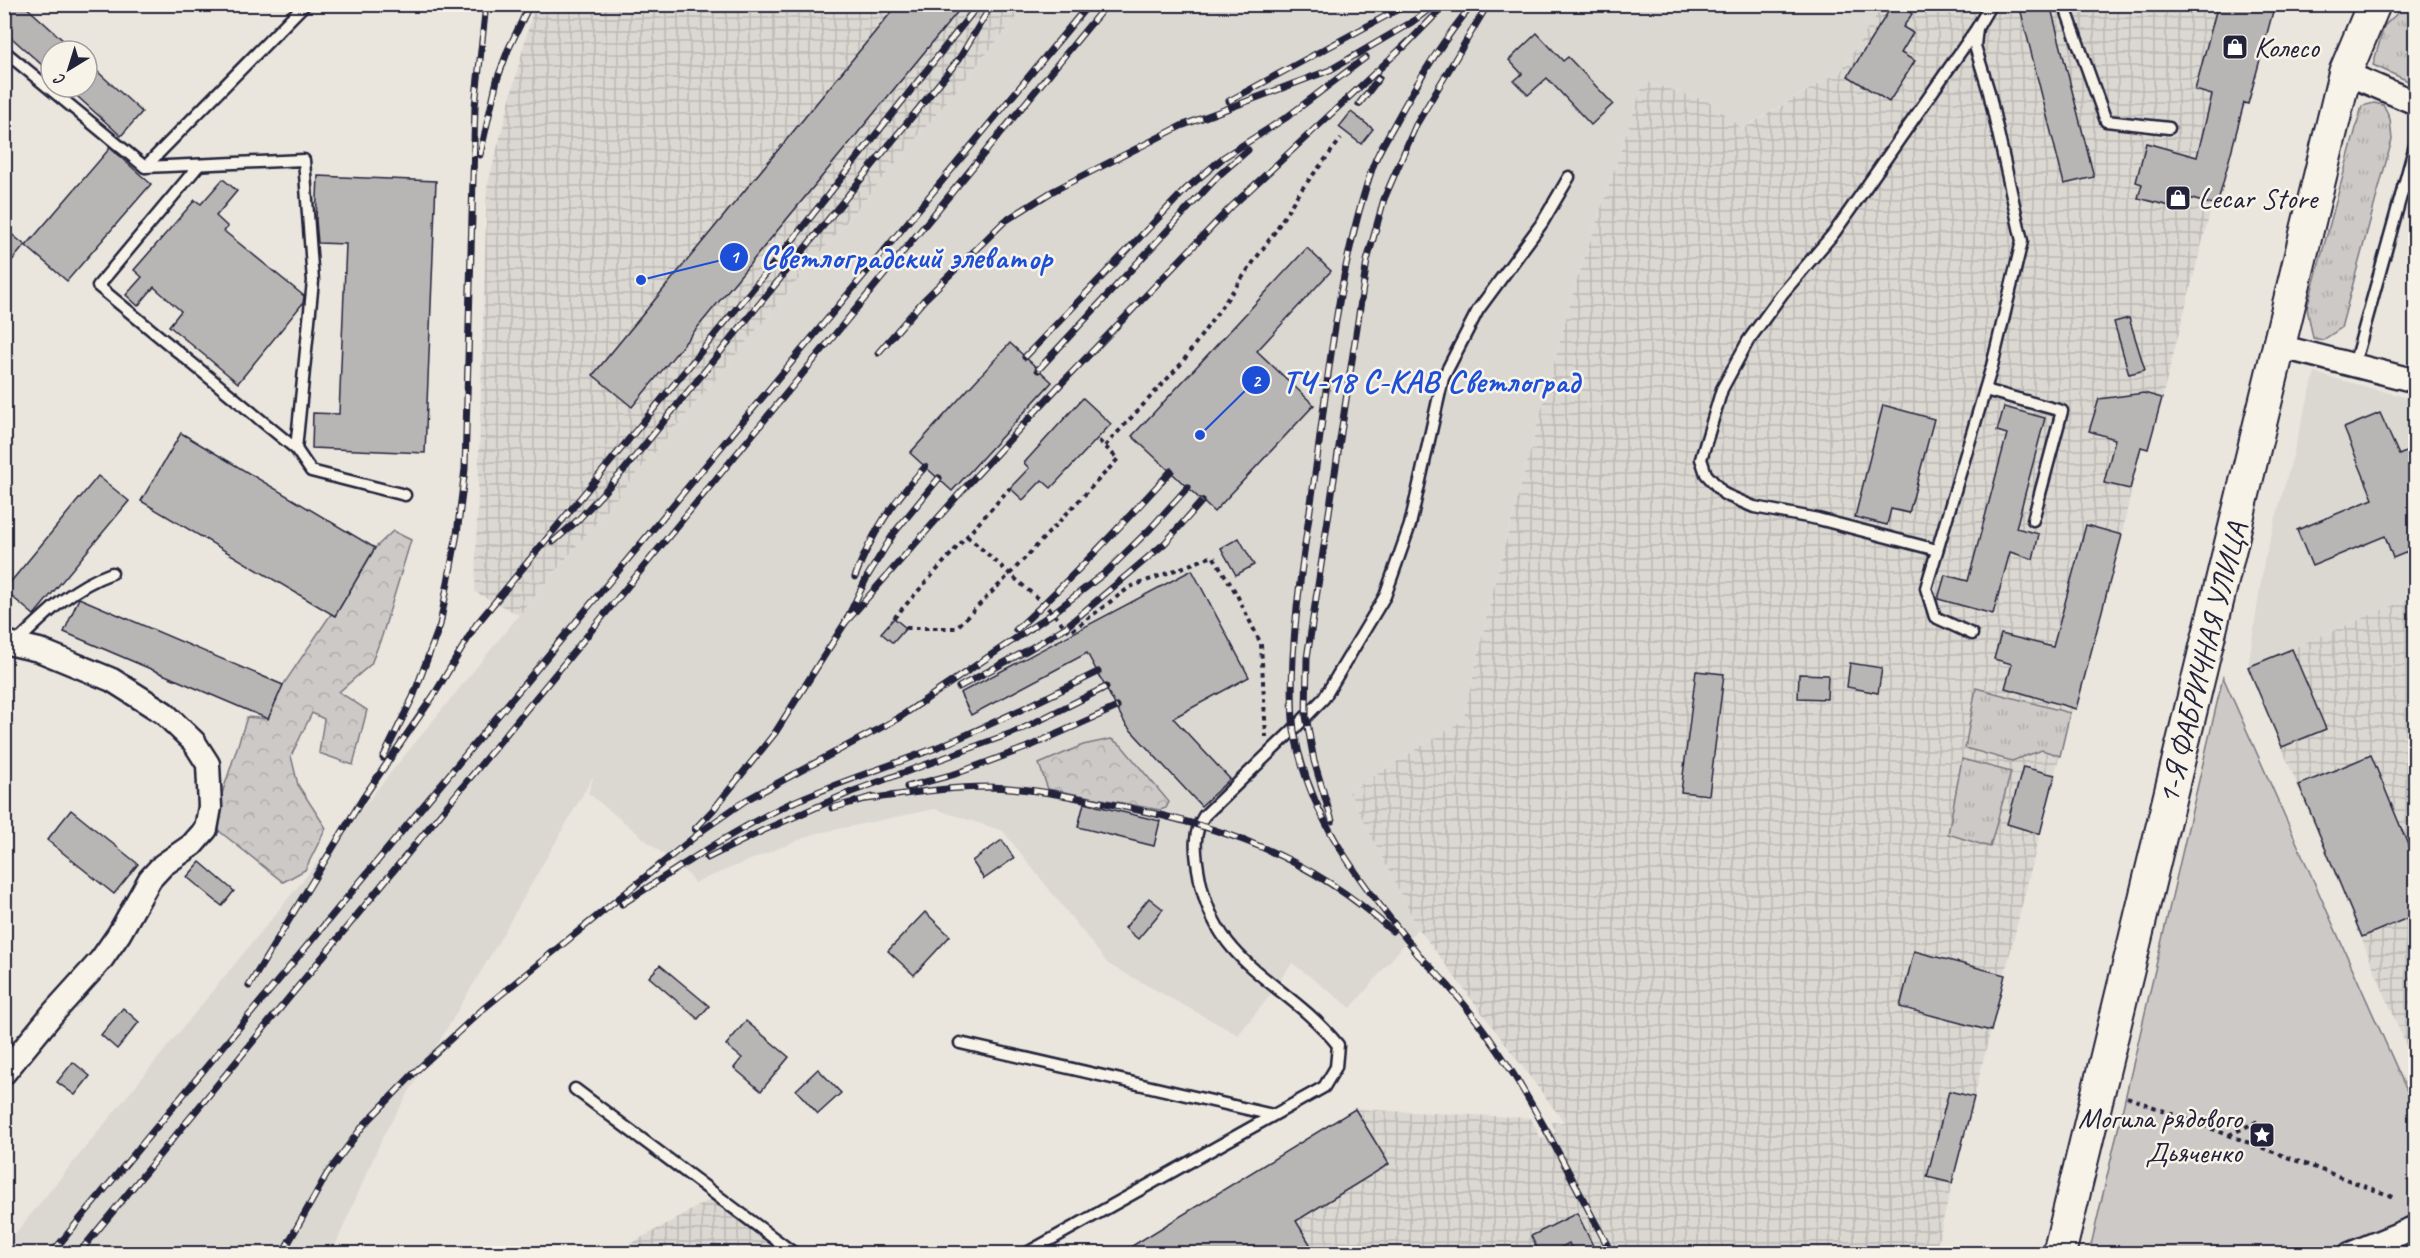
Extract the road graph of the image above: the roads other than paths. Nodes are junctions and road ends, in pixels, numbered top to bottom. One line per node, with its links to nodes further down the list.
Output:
1 (305, 4): 13 (lane)
2 (1991, 4): 6 (lane)
3 (2064, 4): 10 (lane)
4 (2352, 4): 8 (main road)
5 (2374, 4): 8 (main road)
6 (1977, 28): 20 (lane); 24 (lane)
7 (4, 51): 13 (lane)
8 (2345, 73): 9 (street); 17 (main road, 1-Я ФАБРИЧНАЯ УЛИЦА)
9 (2415, 103)
10 (2169, 128)
11 (2415, 142): 15 (lane)
12 (199, 165): 13 (lane); 21 (lane); 21 (lane)
13 (145, 167)
14 (1569, 177): 31 (lane)
15 (2403, 187): 16 (lane); 18 (lane)
16 (2415, 190)
17 (2278, 346): 18 (street); 35 (main road, 1-Я ФАБРИЧНАЯ УЛИЦА)
18 (2354, 365): 19 (street)
19 (2415, 381)
20 (1985, 390): 23 (lane); 24 (lane)
21 (296, 448): 22 (lane)
22 (405, 495)
23 (2033, 520)
24 (1937, 550): 26 (lane)
25 (112, 573): 27 (lane)
26 (1972, 634)
27 (9, 644): 29 (street)
28 (960, 1044): 31 (lane)
29 (4, 1073)
30 (575, 1089): 33 (lane)
31 (1273, 1115): 34 (lane)
32 (2415, 1227): 36 (street)
33 (795, 1254)
34 (1025, 1254)
35 (2059, 1254)
36 (2350, 1254)

